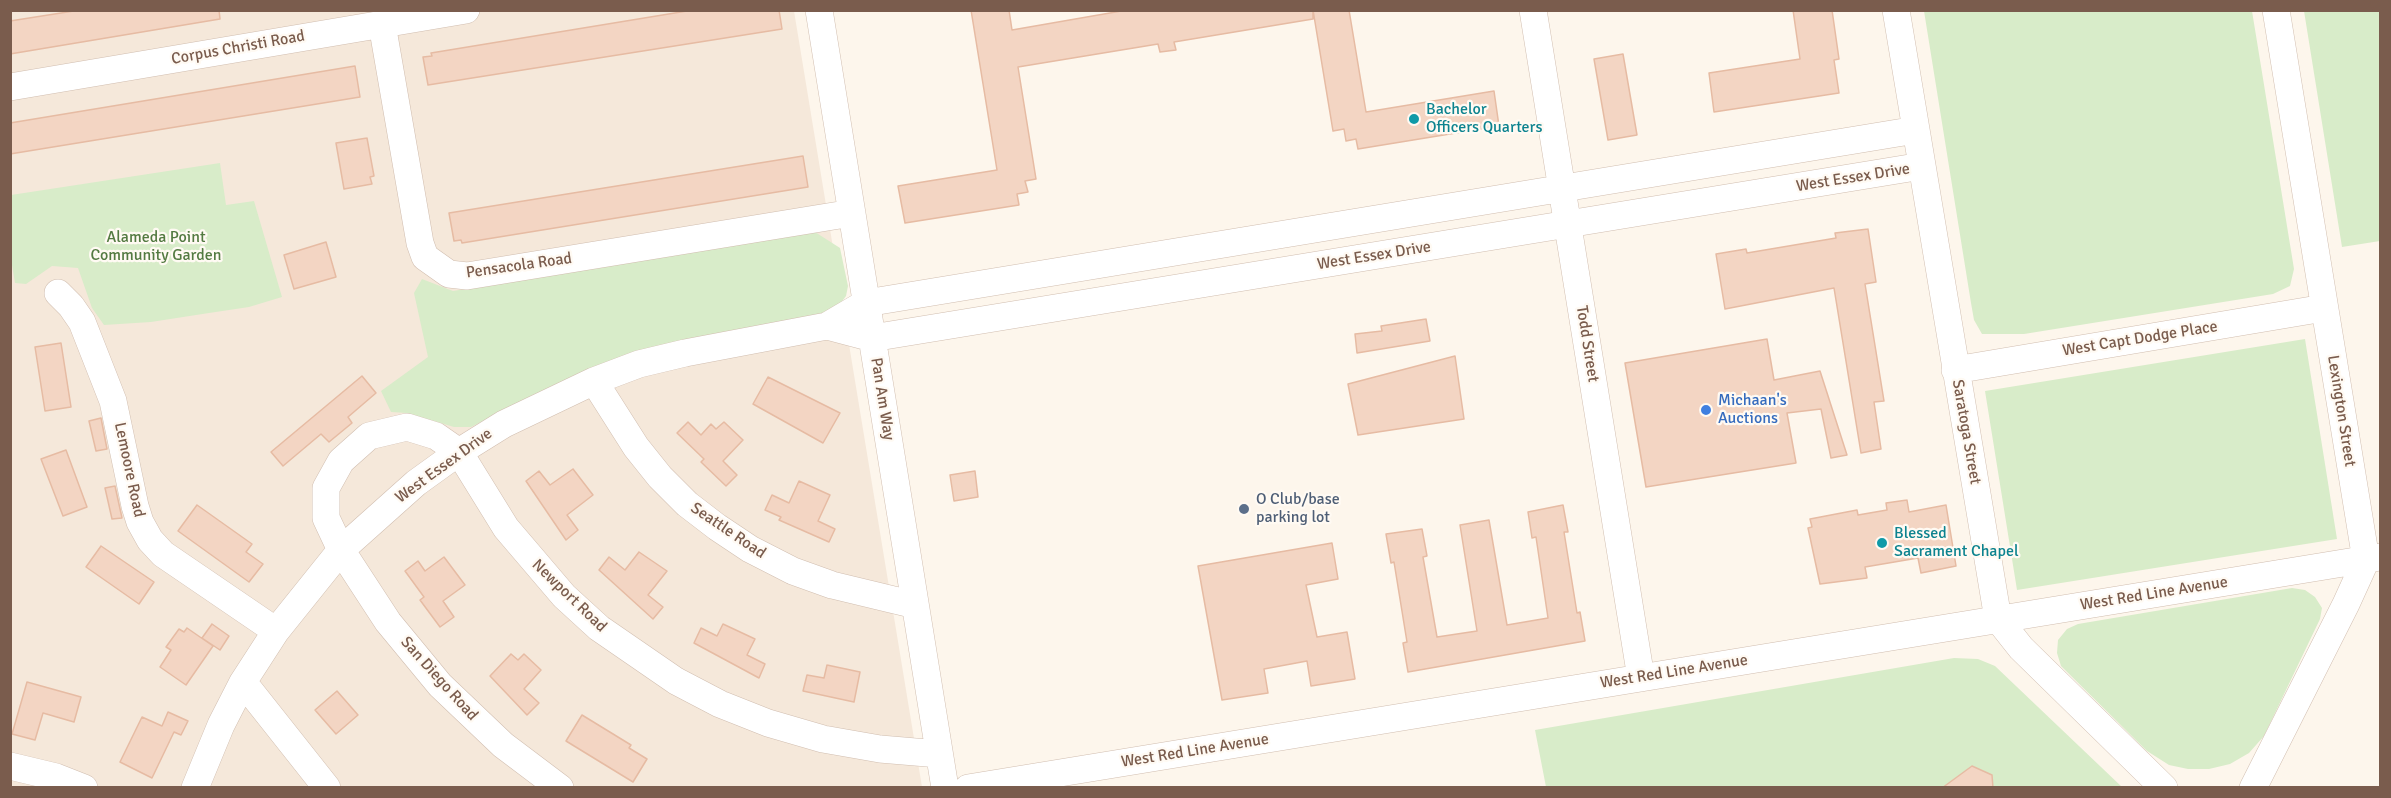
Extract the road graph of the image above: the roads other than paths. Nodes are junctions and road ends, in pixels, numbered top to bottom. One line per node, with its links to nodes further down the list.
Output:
1 (466, 10): 6 (street, Corpus Christi Road)
2 (819, 10): 11 (street, Pan Am Way)
3 (1533, 10): 10 (street, Todd Street)
4 (1896, 10): 8 (street, Saratoga Street)
5 (2276, 10): 19 (street, Lexington Street)
6 (382, 24): 7 (street, Corpus Christi Road); 11 (street, Pensacola Road)
7 (10, 87)
8 (1916, 130): 9 (street, Saratoga Street); 10 (street, West Essex Drive)
9 (1922, 166): 12 (street, West Essex Drive); 22 (street, Saratoga Street)
10 (1562, 189): 12 (street, Todd Street); 13 (street, West Essex Drive)
11 (852, 213): 18 (street, Pan Am Way)
12 (1568, 224): 15 (street, West Essex Drive); 30 (street, Todd Street)
13 (1312, 230): 14 (street, West Essex Drive); 15 (street)
14 (1121, 261): 17 (street); 18 (street, West Essex Drive)
15 (1317, 266): 17 (street, West Essex Drive)
16 (58, 293): 29 (street, Lemoore Road)
17 (1127, 296): 21 (street, West Essex Drive)
18 (866, 303): 20 (street, West Essex Drive); 21 (street, Pan Am Way)
19 (2324, 308): 22 (street, West Capt Dodge Place); 26 (street, Lexington Street)
20 (827, 326): 21 (street, West Essex Drive); 23 (street, West Essex Drive)
21 (872, 338): 27 (street, Pan Am Way)
22 (1955, 370): 28 (street, Saratoga Street)
23 (594, 381): 24 (street, West Essex Drive); 27 (street, Seattle Road)
24 (459, 452): 25 (street, West Essex Drive); 25 (street, Newport Road); 32 (street, Newport Road)
25 (341, 550): 29 (street, West Essex Drive); 37 (street, San Diego Road)
26 (2373, 558): 28 (street, West Red Line Avenue); 41 (street)
27 (915, 605): 32 (street, Pan Am Way)
28 (1998, 619): 30 (street, West Red Line Avenue); 40 (street, Saratoga Street)
29 (276, 631): 31 (street, West Essex Drive)
30 (1641, 678): 39 (street, West Red Line Avenue)
31 (243, 682): 35 (street, West Essex Drive); 36 (street)
32 (939, 754): 38 (street, Pan Am Way)
33 (10, 766): 34 (street)
34 (84, 788)
35 (195, 788)
36 (327, 788)
37 (560, 788)
38 (945, 788)
39 (968, 788)
40 (2164, 788)
41 (2253, 788)

